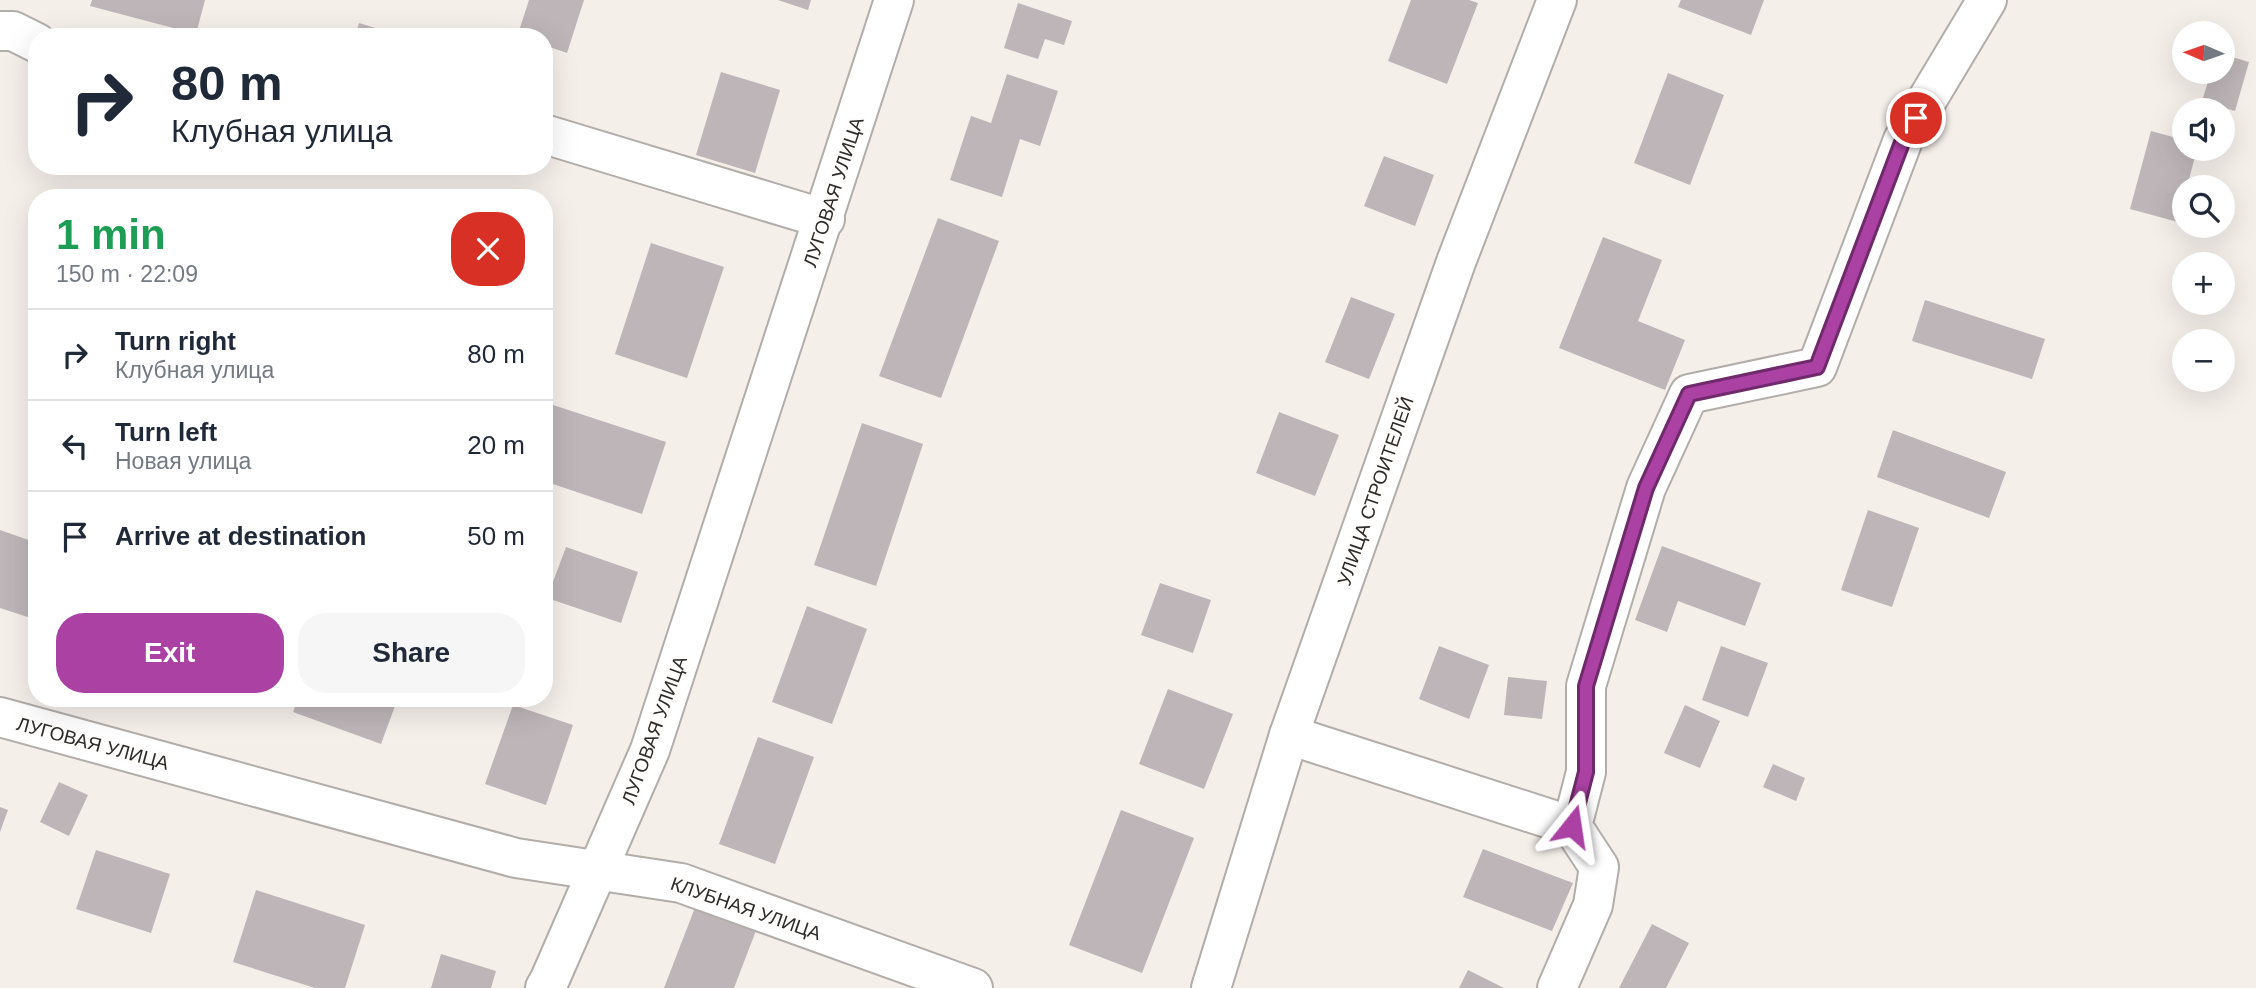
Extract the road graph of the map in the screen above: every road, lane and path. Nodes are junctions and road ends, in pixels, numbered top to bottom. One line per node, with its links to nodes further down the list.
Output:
1 (894, 0): 7 (street, ЛУГОВАЯ УЛИЦА)
2 (1557, 0): 9 (street, УЛИЦА СТРОИТЕЛЕЙ)
3 (1987, 0): 10 (street)
4 (0, 31): 5 (street)
5 (28, 38)
6 (553, 137): 7 (street)
7 (824, 219): 11 (street, ЛУГОВАЯ УЛИЦА)
8 (0, 717): 11 (street, ЛУГОВАЯ УЛИЦА)
9 (1289, 735): 10 (street); 14 (street, УЛИЦА СТРОИТЕЛЕЙ)
10 (1572, 826): 15 (street)
11 (598, 870): 12 (street); 13 (street, КЛУБНАЯ УЛИЦА)
12 (545, 988)
13 (973, 988)
14 (1212, 988)
15 (1557, 988)

